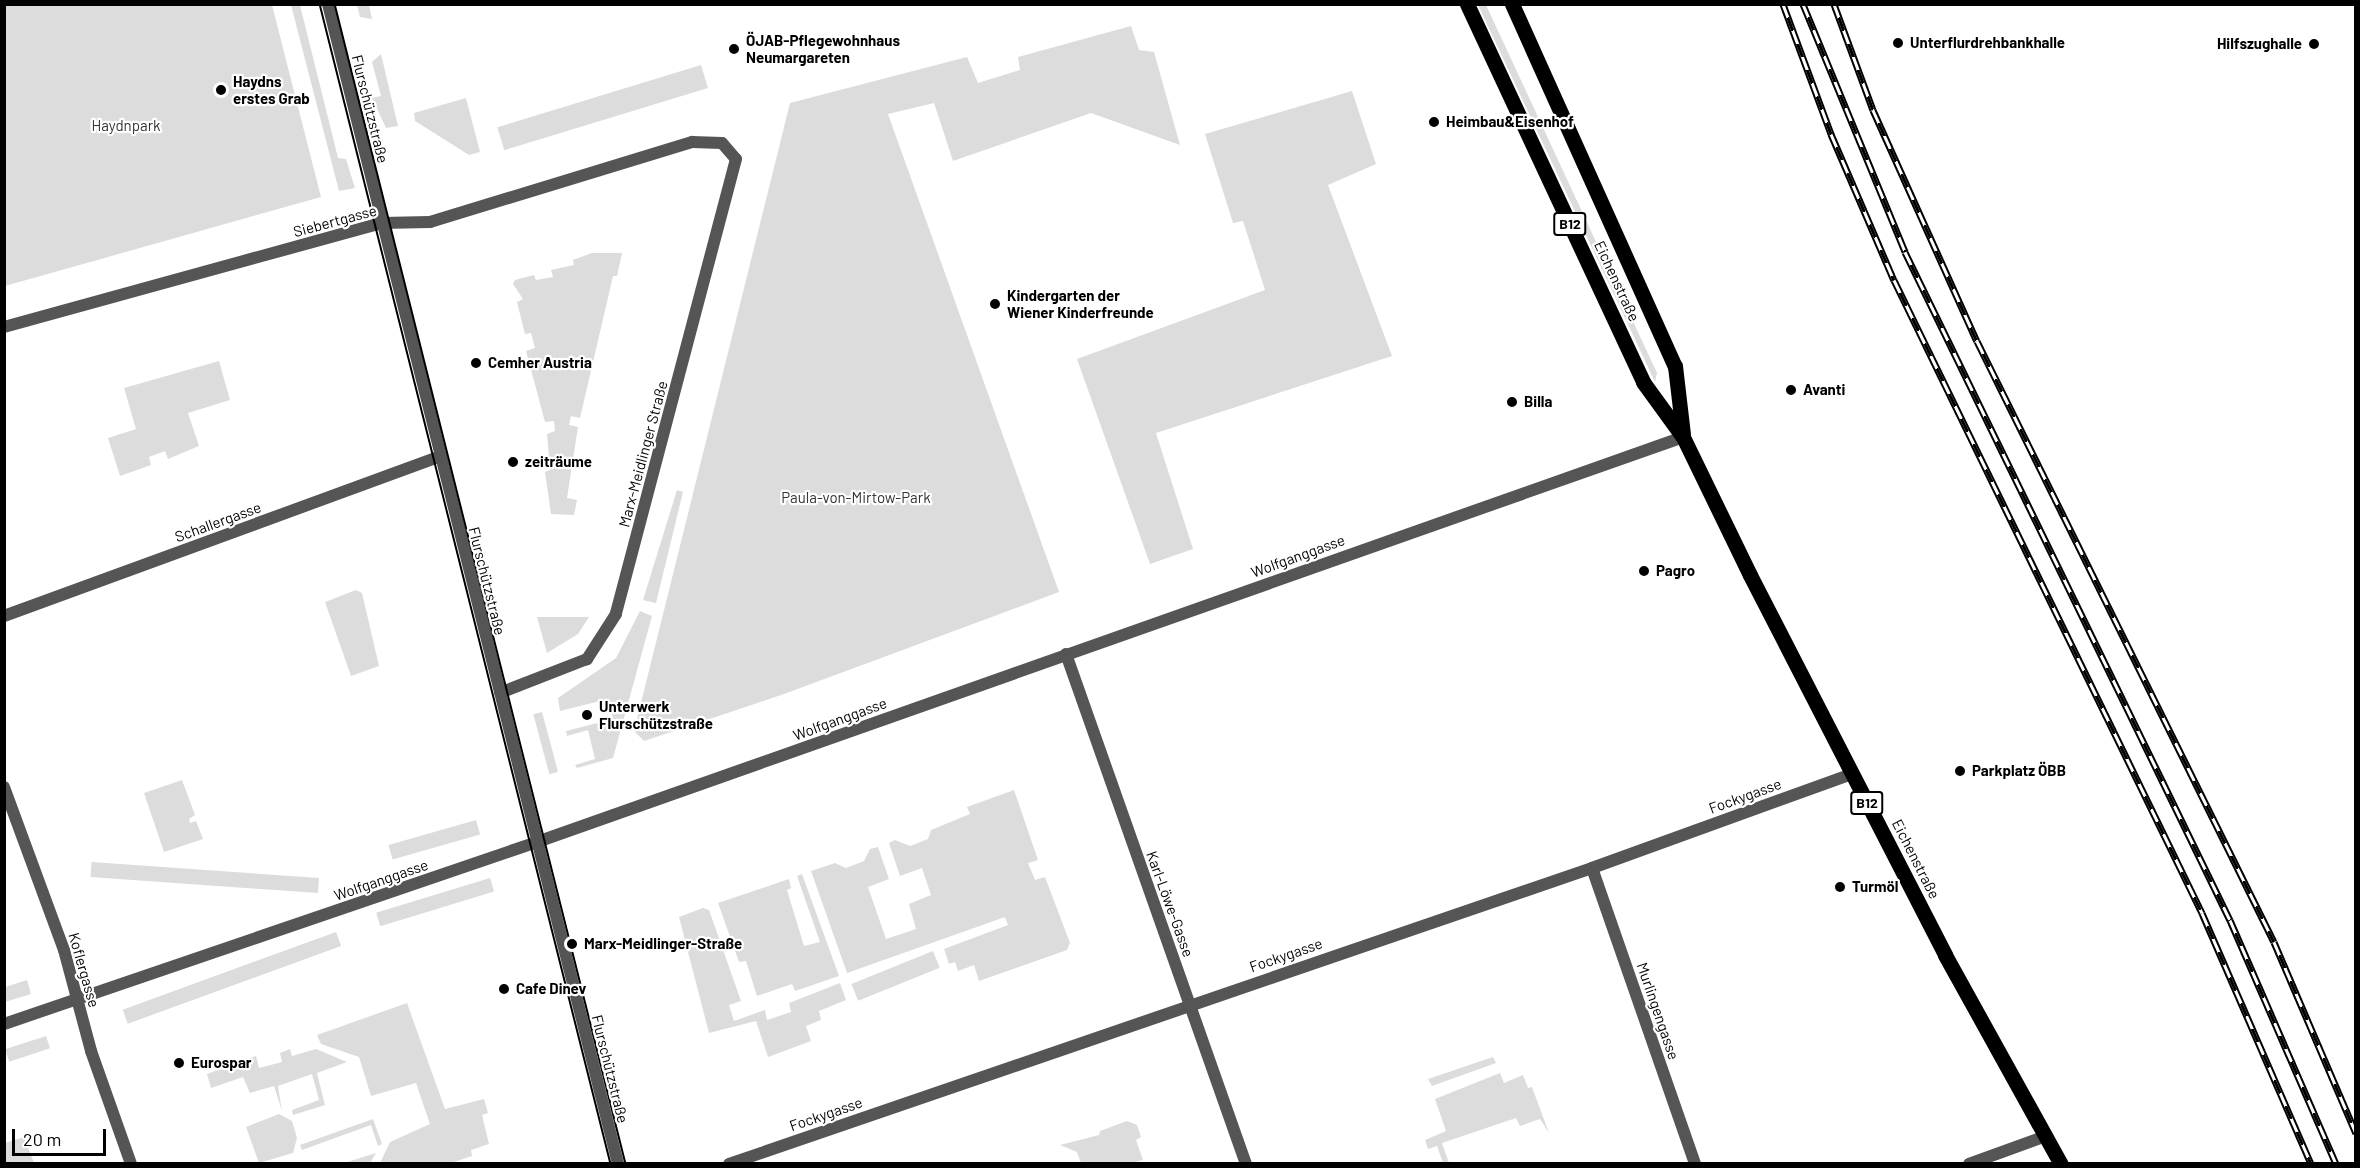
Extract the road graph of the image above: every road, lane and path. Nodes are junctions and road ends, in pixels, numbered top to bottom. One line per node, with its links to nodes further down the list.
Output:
1 (328, 4): 5 (street, Flurschützstraße)
2 (1467, 4): 7 (main road, Eichenstraße / B12)
3 (1512, 4): 7 (main road, Eichenstraße / B12)
4 (736, 159): 5 (street, Siebertgasse); 11 (street, Marx-Meidlinger Straße)
5 (382, 223): 6 (street, Siebertgasse); 8 (street, Flurschützstraße)
6 (4, 327)
7 (1683, 436): 10 (street, Wolfganggasse); 12 (main road, Eichenstraße / B12)
8 (441, 456): 9 (street, Schallergasse); 11 (street, Flurschützstraße)
9 (4, 616)
10 (1066, 654): 14 (street, Wolfganggasse); 17 (street, Karl-Löwe-Gasse)
11 (500, 693): 14 (street, Flurschützstraße)
12 (1852, 774): 15 (street, Fockygasse); 19 (main road, Eichenstraße / B12)
13 (4, 787): 16 (street, Koflergasse)
14 (537, 842): 16 (street, Wolfganggasse); 21 (street, Flurschützstraße)
15 (1592, 868): 17 (street, Fockygasse); 24 (street, Murlingengasse)
16 (77, 999): 18 (street, Wolfganggasse); 20 (street, Koflergasse)
17 (1189, 1003): 22 (street, Fockygasse); 23 (street, Karl-Löwe-Gasse)
18 (4, 1024)
19 (2046, 1136): 25 (street); 26 (main road, Eichenstraße / B12)
20 (131, 1164)
21 (618, 1164)
22 (729, 1164)
23 (1246, 1164)
24 (1695, 1164)
25 (1969, 1164)
26 (2061, 1164)

